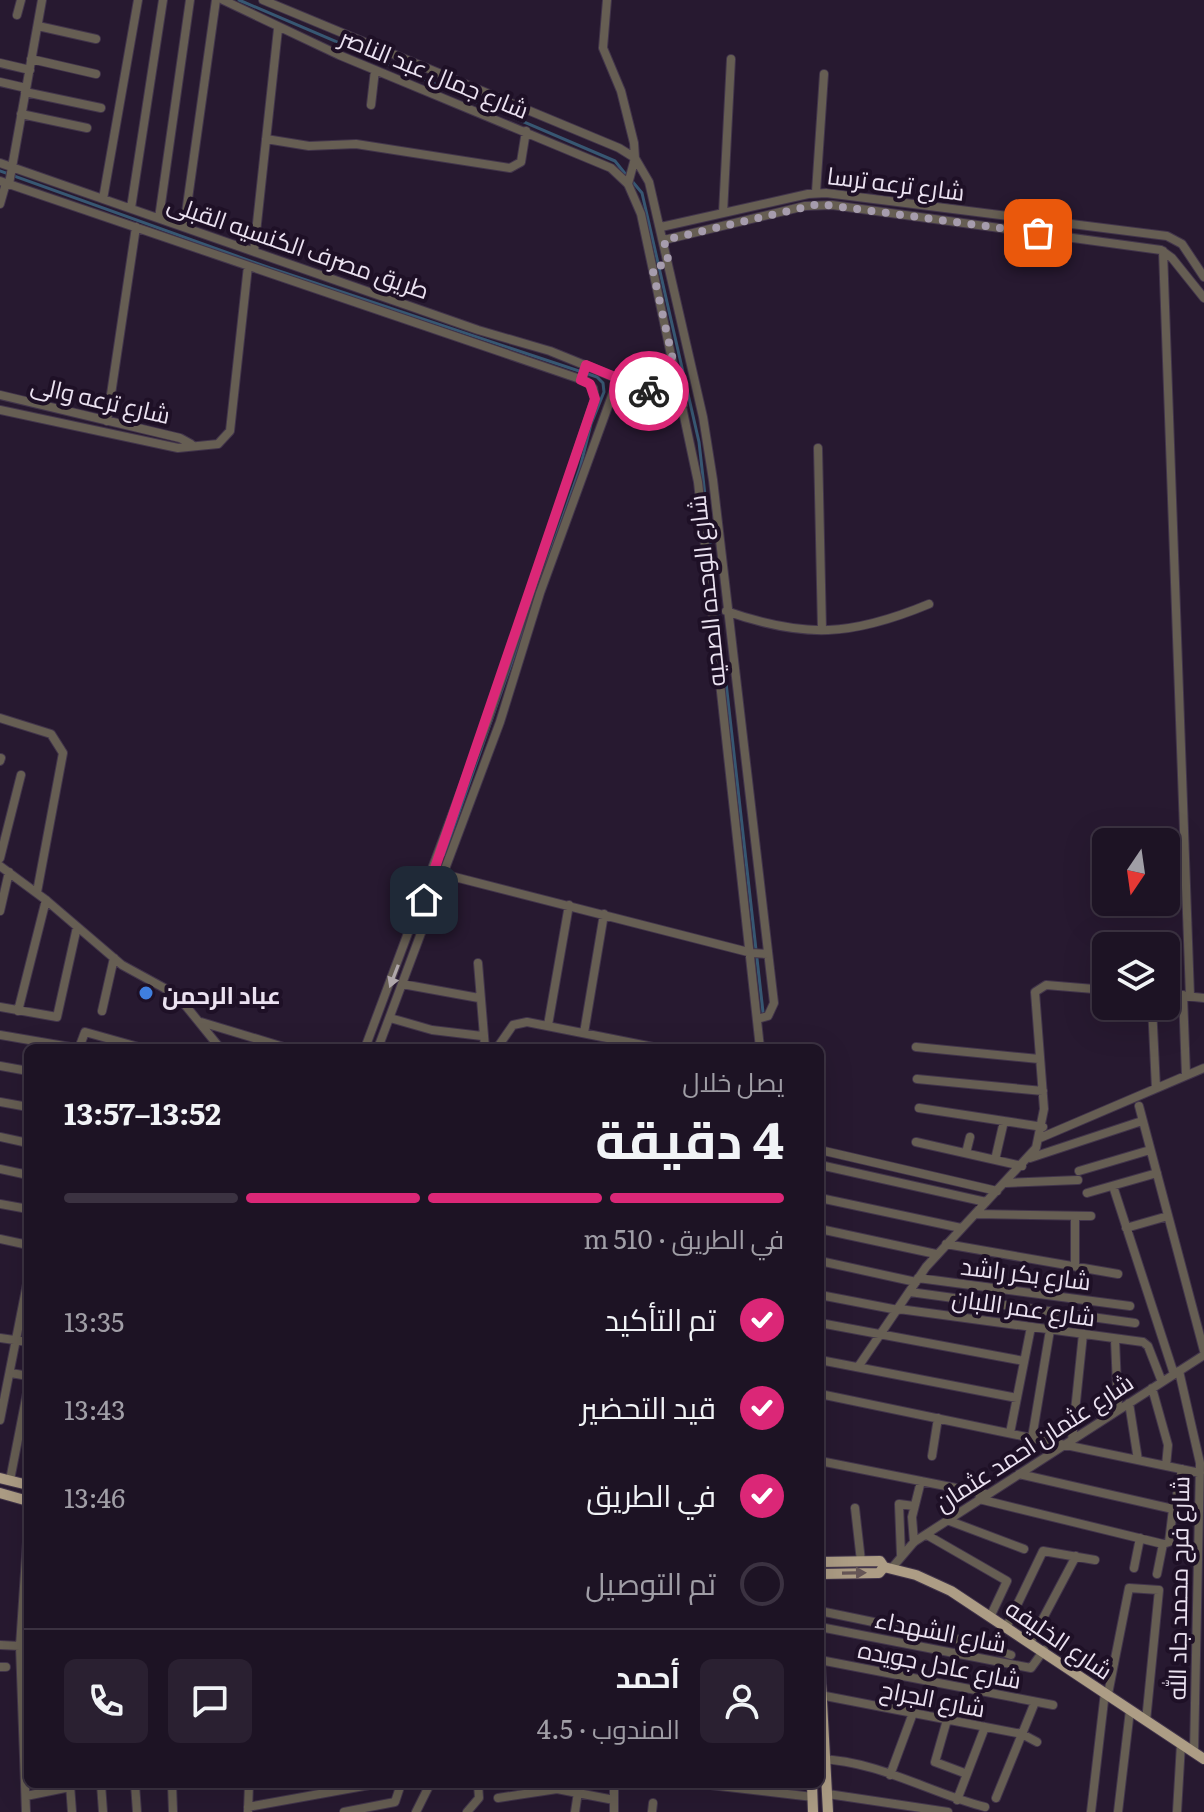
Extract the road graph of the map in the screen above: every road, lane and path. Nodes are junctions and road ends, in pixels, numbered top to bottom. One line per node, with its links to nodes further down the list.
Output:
1 (21, 0): 10 (street)
2 (42, 0): 11 (street)
3 (138, 0): 37 (street)
4 (163, 0): 39 (street)
5 (190, 0): 42 (street)
6 (216, 0): 44 (street)
7 (223, 0): 12 (street, شارع جمال عبد الناصر)
8 (263, 0): 14 (street, شارع جمال عبد الناصر)
9 (607, 0): 32 (street, شارع الوحده الصحيه)
10 (17, 15)
11 (38, 26): 13 (street); 16 (street)
12 (278, 29): 15 (street, شارع جمال عبد الناصر); 30 (street)
13 (96, 39)
14 (346, 39): 15 (street); 32 (street, شارع جمال عبد الناصر)
15 (339, 54): 20 (street, شارع جمال عبد الناصر)
16 (31, 59): 19 (street); 21 (street)
17 (731, 59): 40 (street)
18 (0, 63): 19 (street)
19 (30, 70): 24 (street)
20 (375, 70): 25 (street); 29 (street, شارع جمال عبد الناصر)
21 (96, 74)
22 (824, 74): 36 (street)
23 (0, 82): 24 (street)
24 (26, 90): 26 (street); 27 (street)
25 (371, 105)
26 (101, 108)
27 (21, 114): 28 (street); 33 (street)
28 (87, 128)
29 (526, 131): 30 (street); 35 (street, شارع جمال عبد الناصر)
30 (266, 139): 47 (street)
31 (0, 163): 33 (street, طريق مصرف الكنسيه القبلى)
32 (634, 163): 35 (street, شارع الوحده الصحيه); 45 (street, شارع الوحده الصحيه)
33 (12, 167): 34 (street); 37 (street, طريق مصرف الكنسيه القبلى)
34 (5, 182): 38 (street); 41 (street, طريق مصرف الكنسيه القبلى)
35 (629, 182): 50 (street, شارع الوحده الصحيه)
36 (816, 192): 40 (street, شارع ترعه ترسا); 51 (street, شارع ترعه ترسا)
37 (106, 199): 39 (street, طريق مصرف الكنسيه القبلى); 41 (street)
38 (0, 204)
39 (131, 208): 42 (street, طريق مصرف الكنسيه القبلى)
40 (723, 213): 45 (street, شارع ترعه ترسا)
41 (105, 216): 43 (street, طريق مصرف الكنسيه القبلى)
42 (159, 218): 44 (street, طريق مصرف الكنسيه القبلى)
43 (136, 227): 49 (street, طريق مصرف الكنسيه القبلى); 60 (street)
44 (184, 227): 47 (street, طريق مصرف الكنسيه القبلى)
45 (661, 227): 46 (street, شارع الوحده الصحيه)
46 (664, 240): 48 (street, شارع ترعه ترسا); 50 (street, شارع الوحده الصحيه)
47 (254, 251): 53 (street, طريق مصرف الكنسيه القبلى)
48 (1163, 251): 51 (street, شارع ترعه ترسا); 85 (street)
49 (248, 266): 55 (street, طريق مصرف الكنسيه القبلى); 61 (street, شارع ترعه والى)
50 (660, 266): 57 (street, شارع الوحده الصحيه); 59 (street, شارع الوحده الصحيه)
51 (1201, 282): 52 (street, شارع ترعه ترسا)
52 (1204, 298)
53 (586, 365): 54 (street, طريق مصرف الكنسيه القبلى); 55 (street)
54 (618, 379): 57 (street, طريق مصرف الكنسيه القبلى); 72 (street)
55 (581, 380): 104 (street, one-way to 104)
56 (0, 395): 60 (street, شارع ترعه والى)
57 (683, 405): 59 (street, شارع الوحده الصحيه)
58 (0, 410): 61 (street, شارع ترعه والى)
59 (695, 419): 63 (street, شارع الوحده الصحيه); 63 (street, شارع الوحده الصحيه)
60 (107, 421): 61 (street, شارع ترعه والى)
61 (191, 444)
62 (818, 448): 66 (street)
63 (705, 481): 65 (street, شارع الوحده الصحيه); 79 (street, شارع الوحده الصحيه)
64 (929, 604): 66 (street)
65 (726, 611): 66 (street); 79 (street, شارع الوحده الصحيه)
66 (822, 630)
67 (0, 718): 73 (street)
68 (21, 775): 69 (street)
69 (0, 858)
70 (0, 866): 71 (street)
71 (9, 872): 73 (street); 76 (street)
72 (443, 874): 75 (street); 82 (street)
73 (37, 892): 74 (street)
74 (46, 900): 78 (street); 89 (street)
75 (569, 905): 77 (street); 95 (street)
76 (0, 911)
77 (604, 914): 79 (street); 96 (street)
78 (77, 927): 80 (street); 89 (street)
79 (757, 953): 92 (street, شارع الوحده الصحيه); 92 (street, شارع الوحده الصحيه)
80 (114, 958): 90 (street); 94 (street)
81 (478, 963): 86 (street)
82 (402, 984): 86 (street); 91 (street)
83 (1092, 989): 111 (street)
84 (1180, 995): 85 (street)
85 (1186, 996): 87 (street); 115 (street)
86 (479, 998): 98 (street)
87 (1204, 998)
88 (0, 1007): 89 (street)
89 (18, 1011)
90 (102, 1011)
91 (390, 1018): 98 (street); 105 (street)
92 (757, 1019): 109 (street, شارع الوحده الصحيه)
93 (1153, 1020): 117 (street)
94 (200, 1022): 102 (street); 103 (street)
95 (548, 1025): 96 (street); 107 (street)
96 (584, 1033): 108 (street)
97 (0, 1035): 99 (street)
98 (482, 1036): 106 (street)
99 (54, 1044)
100 (80, 1044): 101 (street)
101 (128, 1044)
102 (217, 1044)
103 (274, 1044)
104 (367, 1044)
105 (380, 1044)
106 (484, 1044)
107 (500, 1044)
108 (638, 1044)
109 (760, 1044)
110 (916, 1047): 111 (street)
111 (1039, 1059): 118 (street)
112 (0, 1066): 114 (street)
113 (1204, 1068): 115 (street)
114 (24, 1070)
115 (1186, 1075): 117 (street)
116 (917, 1079): 118 (street)
117 (1156, 1088): 128 (street)
118 (1043, 1091): 125 (street)
119 (0, 1102): 120 (street)
120 (24, 1106)
121 (1139, 1106): 124 (street)
122 (919, 1108): 123 (street)
123 (1004, 1121): 125 (street); 135 (street)
124 (1142, 1121): 131 (street); 134 (street)
125 (1043, 1127): 128 (street)
126 (0, 1137): 129 (street)
127 (970, 1137): 133 (street)
128 (1040, 1138): 134 (street)
129 (24, 1142)
130 (916, 1142): 133 (street)
131 (1150, 1150): 139 (street); 141 (street)
132 (824, 1151): 143 (street)
133 (966, 1153): 135 (street)
134 (1030, 1158): 137 (street)
135 (995, 1160): 137 (street)
136 (824, 1166): 146 (street)
137 (1022, 1166): 141 (street)
138 (0, 1169): 140 (street)
139 (1157, 1173): 142 (street); 152 (street)
140 (24, 1174)
141 (1005, 1183): 143 (street)
142 (1113, 1186): 144 (street); 154 (street, شارع فرح محمد جاد الله)
143 (997, 1191): 146 (street)
144 (1087, 1193)
145 (824, 1199): 153 (street)
146 (986, 1202): 149 (street)
147 (0, 1204): 148 (street)
148 (24, 1208)
149 (975, 1214): 150 (street); 153 (street)
150 (1075, 1216): 151 (street); 161 (street)
151 (1091, 1216)
152 (1168, 1216): 154 (street); 179 (street)
153 (961, 1228): 158 (street)
154 (1126, 1228): 183 (street, شارع فرح محمد جاد الله)
155 (824, 1230): 159 (street)
156 (0, 1239): 157 (street)
157 (24, 1244)
158 (946, 1244): 159 (street); 161 (street)
159 (936, 1254): 163 (street)
160 (824, 1262): 163 (street, شارع بكر راشد)
161 (1075, 1266): 162 (street)
162 (1118, 1274)
163 (917, 1280): 164 (street); 166 (street, شارع بكر راشد)
164 (910, 1292): 167 (street); 169 (street)
165 (824, 1296): 167 (street, شارع عمر اللبان)
166 (1130, 1306)
167 (899, 1310): 171 (street, شارع عمر اللبان); 173 (street)
168 (24, 1315): 177 (street)
169 (1135, 1323)
170 (824, 1324): 173 (street)
171 (1031, 1327): 172 (street, شارع عمر اللبان); 181 (street)
172 (1050, 1330): 174 (street, شارع عمر اللبان); 196 (street)
173 (882, 1334): 181 (street); 182 (street)
174 (1083, 1334): 176 (street, شارع عمر اللبان); 197 (street)
175 (0, 1338): 177 (street)
176 (1115, 1339): 186 (street, شارع عمر اللبان); 192 (street)
177 (18, 1341): 178 (street); 184 (street)
178 (24, 1342)
179 (1204, 1353): 183 (street, شارع عثمان احمد عثمان)
180 (824, 1361): 182 (street)
181 (1024, 1361): 189 (street)
182 (858, 1367): 189 (street)
183 (1177, 1372): 186 (street, شارع عثمان احمد عثمان); 203 (street, شارع فرح محمد جاد الله)
184 (11, 1373): 185 (street); 194 (street)
185 (24, 1375)
186 (1162, 1382): 187 (street, شارع عثمان احمد عثمان)
187 (1152, 1388): 190 (street, شارع عثمان احمد عثمان); 201 (street)
188 (824, 1395): 193 (street)
189 (1017, 1398): 195 (street)
190 (1129, 1403): 192 (street, شارع عثمان احمد عثمان); 199 (street)
191 (24, 1404): 205 (street)
192 (1118, 1410): 197 (street, شارع عثمان احمد عثمان)
193 (938, 1418): 195 (street); 198 (street)
194 (0, 1420)
195 (1010, 1433): 196 (street)
196 (1032, 1438): 197 (street)
197 (1069, 1443): 199 (street); 204 (street, شارع عثمان احمد عثمان)
198 (932, 1456)
199 (1138, 1460): 201 (street)
200 (824, 1462): 206 (street)
201 (1166, 1466): 202 (street)
202 (1182, 1469): 203 (street); 212 (street)
203 (1200, 1473): 252 (street, شارع فرح محمد جاد الله)
204 (1019, 1474): 208 (street, شارع عثمان احمد عثمان); 212 (street)
205 (5, 1479)
206 (921, 1481): 208 (street); 210 (street)
207 (0, 1493): 209 (main road)
208 (983, 1497): 213 (street, شارع عثمان احمد عثمان); 215 (street)
209 (24, 1500)
210 (914, 1506): 216 (street); 219 (street)
211 (855, 1508): 222 (street)
212 (1174, 1510): 217 (street)
213 (947, 1520): 214 (street, شارع عثمان احمد عثمان); 218 (street)
214 (927, 1535): 216 (street, شارع عثمان احمد عثمان); 230 (street)
215 (1140, 1538): 217 (street); 225 (street)
216 (914, 1542): 219 (street, شارع عثمان احمد عثمان)
217 (1163, 1544): 227 (street)
218 (1024, 1549)
219 (901, 1555): 224 (street, شارع عثمان احمد عثمان)
220 (1076, 1556): 221 (street); 231 (street); 233 (street)
221 (1095, 1560)
222 (861, 1561): 223 (main road, شارع الخليفه); 224 (main road, شارع الخليفه)
223 (824, 1562)
224 (888, 1568): 226 (main road, شارع الخليفه, one-way to 224); 230 (main road, شارع الخليفه)
225 (1134, 1568)
226 (824, 1574)
227 (1157, 1574)
228 (24, 1586): 235 (street)
229 (824, 1612): 237 (street)
230 (991, 1615): 231 (main road, شارع الخليفه)
231 (1007, 1626): 233 (main road, شارع الخليفه)
232 (824, 1628): 236 (street, شارع الشهداء)
233 (1031, 1641): 236 (main road, شارع الخليفه)
234 (0, 1645): 235 (street)
235 (20, 1646): 239 (street)
236 (1044, 1650): 240 (main road, شارع الخليفه)
237 (1011, 1655)
238 (824, 1664): 242 (street, شارع عادل جويده)
239 (24, 1684)
240 (1106, 1693): 244 (main road, شارع الخليفه); 247 (street); 297 (street)
241 (824, 1696): 245 (street, شارع الجراح)
242 (1035, 1702): 243 (street, شارع عادل جويده); 249 (street)
243 (1053, 1705)
244 (1130, 1710): 247 (main road, شارع الخليفه); 298 (street)
245 (913, 1713): 246 (street, شارع الجراح); 257 (street)
246 (947, 1720): 248 (street, شارع الجراح); 256 (street)
247 (1146, 1721): 251 (main road, شارع الخليفه)
248 (985, 1727): 249 (street, شارع الجراح); 256 (street)
249 (1022, 1734): 250 (street, شارع الجراح); 279 (street)
250 (1037, 1742)
251 (1181, 1744): 252 (main road, شارع الخليفه); 299 (street)
252 (1194, 1752): 254 (main road, شارع الخليفه)
253 (824, 1759): 257 (street)
254 (1204, 1759)
255 (824, 1766): 275 (main road)
256 (967, 1774): 281 (street)
257 (890, 1775): 281 (street)
258 (26, 1788): 276 (street)
259 (58, 1788): 276 (street)
260 (70, 1788): 285 (street)
261 (101, 1788): 286 (street)
262 (135, 1788): 287 (street)
263 (172, 1788): 288 (street)
264 (249, 1788): 283 (street)
265 (355, 1788): 283 (street)
266 (400, 1788): 289 (street)
267 (428, 1788): 290 (street)
268 (478, 1788): 291 (street)
269 (552, 1788): 278 (street)
270 (561, 1788): 274 (street)
271 (614, 1788): 280 (street)
272 (738, 1788): 277 (street)
273 (812, 1788): 277 (main road)
274 (578, 1792): 280 (street); 292 (street)
275 (828, 1794): 295 (main road); 296 (street)
276 (26, 1796): 284 (street)
277 (813, 1797): 294 (main road)
278 (498, 1798)
279 (996, 1798)
280 (614, 1800): 293 (street)
281 (957, 1800): 282 (street)
282 (985, 1807)
283 (248, 1809)
284 (26, 1812)
285 (72, 1812)
286 (103, 1812)
287 (137, 1812)
288 (173, 1812)
289 (344, 1812)
290 (416, 1812)
291 (467, 1812)
292 (575, 1812)
293 (614, 1812)
294 (813, 1812)
295 (828, 1812)
296 (948, 1812)
297 (1091, 1812)
298 (1118, 1812)
299 (1177, 1812)

